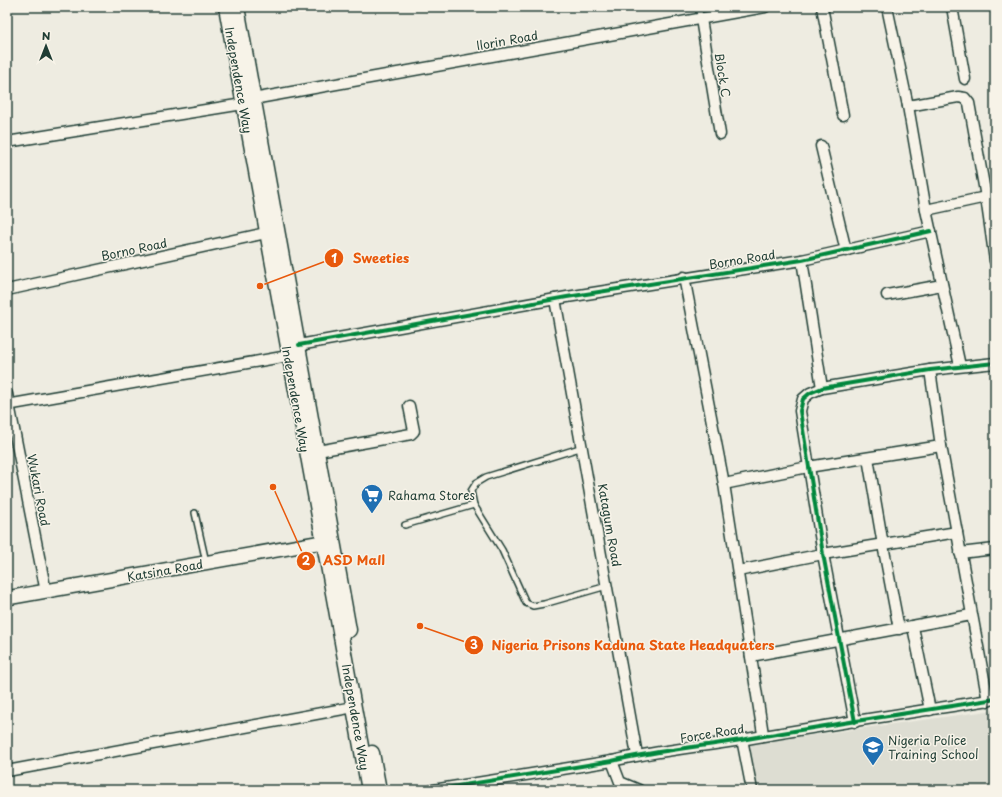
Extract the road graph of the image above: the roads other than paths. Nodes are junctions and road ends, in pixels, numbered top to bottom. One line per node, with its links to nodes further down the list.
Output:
1 (226, 7): 10 (main road, Independence Way)
2 (237, 7): 10 (main road, Independence Way)
3 (698, 7): 8 (lane)
4 (762, 7): 8 (street, Ilorin Road)
5 (822, 7): 12 (street)
6 (887, 7): 11 (street)
7 (952, 7): 9 (street)
8 (701, 19): 10 (street, Ilorin Road); 13 (street, Block C)
9 (966, 79)
10 (248, 101): 14 (street, Ilorin Road); 19 (main road, Independence Way); 29 (main road, Independence Way)
11 (908, 106): 17 (street); 18 (street)
12 (844, 115)
13 (720, 134)
14 (7, 142)
15 (821, 146): 21 (street)
16 (995, 191): 17 (street)
17 (986, 197): 18 (street); 23 (street)
18 (926, 210): 20 (street)
19 (266, 232): 26 (street, Borno Road); 30 (main road, Independence Way)
20 (931, 232): 21 (street, Borno Road); 25 (street)
21 (846, 251): 22 (street, Borno Road)
22 (802, 260): 24 (street, Borno Road); 34 (street)
23 (995, 262)
24 (684, 277): 28 (street, Borno Road); 43 (street)
25 (942, 285): 27 (street); 32 (street)
26 (7, 290)
27 (887, 295)
28 (555, 298): 29 (street, Borno Road); 38 (street, Katagum Road)
29 (299, 345): 40 (main road, Independence Way)
30 (288, 356): 36 (street); 48 (main road, Independence Way)
31 (995, 363): 32 (street)
32 (960, 366): 33 (street)
33 (930, 370): 34 (street); 39 (street)
34 (822, 388): 42 (street)
35 (7, 394): 36 (street, Wukari Road)
36 (8, 405): 56 (street, Wukari Road)
37 (408, 406): 40 (street)
38 (583, 446): 44 (lane); 55 (street, Katagum Road)
39 (941, 446): 41 (street); 47 (street)
40 (318, 451): 73 (main road, Independence Way)
41 (868, 458): 42 (street); 49 (street)
42 (808, 468): 43 (street); 52 (street)
43 (724, 484): 54 (street)
44 (474, 505): 46 (lane); 55 (lane)
45 (195, 513): 53 (lane)
46 (405, 525)
47 (957, 532): 49 (street); 51 (street)
48 (322, 542): 53 (street, Katsina Road); 64 (main road, Independence Way)
49 (882, 545): 52 (street); 60 (street)
50 (995, 549): 51 (street)
51 (960, 553): 58 (street)
52 (823, 554): 54 (street); 61 (street)
53 (206, 563): 56 (street, Katsina Road)
54 (738, 571): 62 (street)
55 (607, 586): 69 (street, Katagum Road)
56 (46, 592): 57 (street, Katsina Road)
57 (7, 598)
58 (971, 615): 59 (street); 63 (street)
59 (913, 627): 60 (street); 65 (street)
60 (899, 629): 61 (street)
61 (839, 640): 62 (street); 66 (street)
62 (750, 656): 67 (street)
63 (991, 700): 65 (street, Force Road)
64 (354, 707): 71 (street); 72 (main road, Independence Way)
65 (930, 710): 66 (street, Force Road)
66 (855, 722): 67 (street, Force Road)
67 (763, 734): 68 (street, Force Road)
68 (742, 739): 69 (street, Force Road); 76 (street)
69 (637, 755): 70 (street, Force Road)
70 (612, 761): 74 (street, Force Road); 75 (street)
71 (7, 771)
72 (369, 790)
73 (379, 790)
74 (432, 790)
75 (639, 790)
76 (752, 790)

